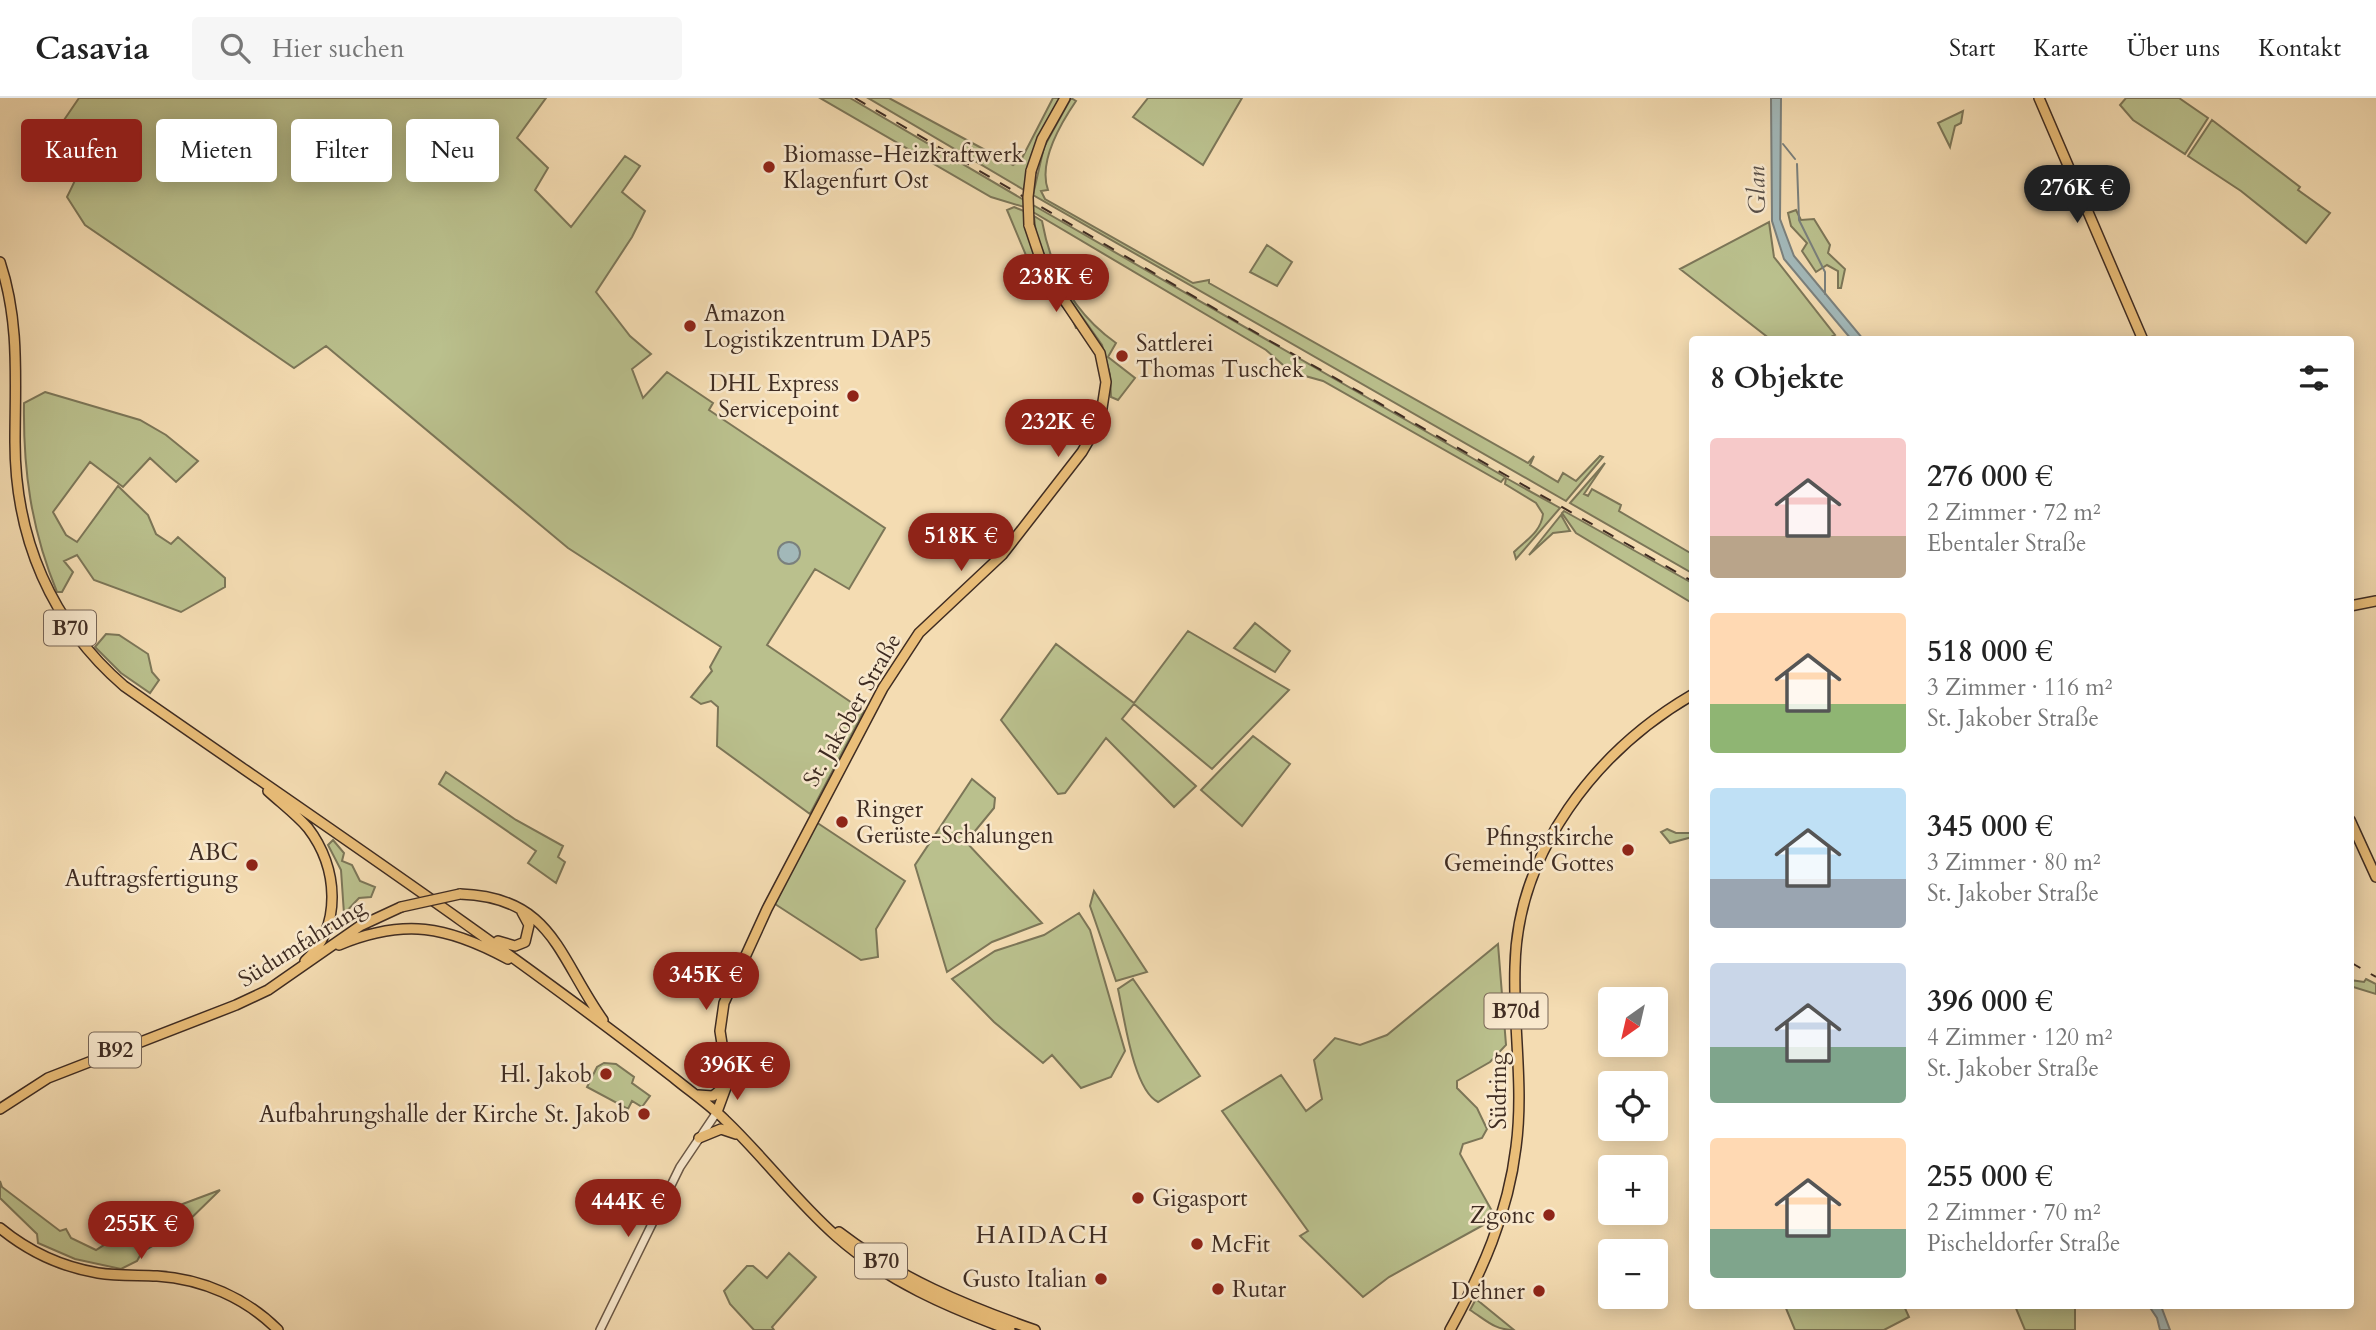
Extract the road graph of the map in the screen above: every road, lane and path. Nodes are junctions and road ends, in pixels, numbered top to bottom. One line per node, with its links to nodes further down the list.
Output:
1 (1065, 98): 17 (main road, St. Jakober Straße, bridge)
2 (2039, 98): 4 (main road)
3 (0, 262): 8 (main road, B70)
4 (2141, 336)
5 (2376, 601): 6 (main road)
6 (2354, 605)
7 (1689, 697): 33 (main road, Südring / B70d)
8 (249, 774): 12 (main road, B70); 15 (main road, B92)
9 (2354, 829): 10 (main road)
10 (2376, 877)
11 (516, 906): 12 (main road); 13 (main road, Südumfahrung / B92, bridge); 16 (main road, Südumfahrung / B92)
12 (483, 934): 14 (main road, B70)
13 (324, 951): 14 (main road, B92); 15 (main road, Südumfahrung / B92)
14 (530, 970): 16 (main road, B70)
15 (281, 981): 19 (main road, Südumfahrung / B92)
16 (611, 1030): 18 (main road, B70)
17 (728, 1082): 18 (main road); 20 (main road, St. Jakober Straße)
18 (695, 1095): 20 (main road, B70)
19 (0, 1109)
20 (717, 1112): 21 (main road, B70); 22 (street)
21 (739, 1135): 22 (main road); 23 (main road, B70)
22 (699, 1138): 31 (street)
23 (822, 1222): 25 (main road, B70); 26 (main road, B70)
24 (0, 1228): 30 (main road)
25 (912, 1279): 26 (main road); 27 (main road, B70)
26 (901, 1283): 27 (main road, B70)
27 (939, 1298): 28 (main road, B70)
28 (981, 1315): 29 (main road, B70); 32 (main road, B70)
29 (1029, 1329)
30 (278, 1330)
31 (600, 1330)
32 (1010, 1330)
33 (1450, 1330)

